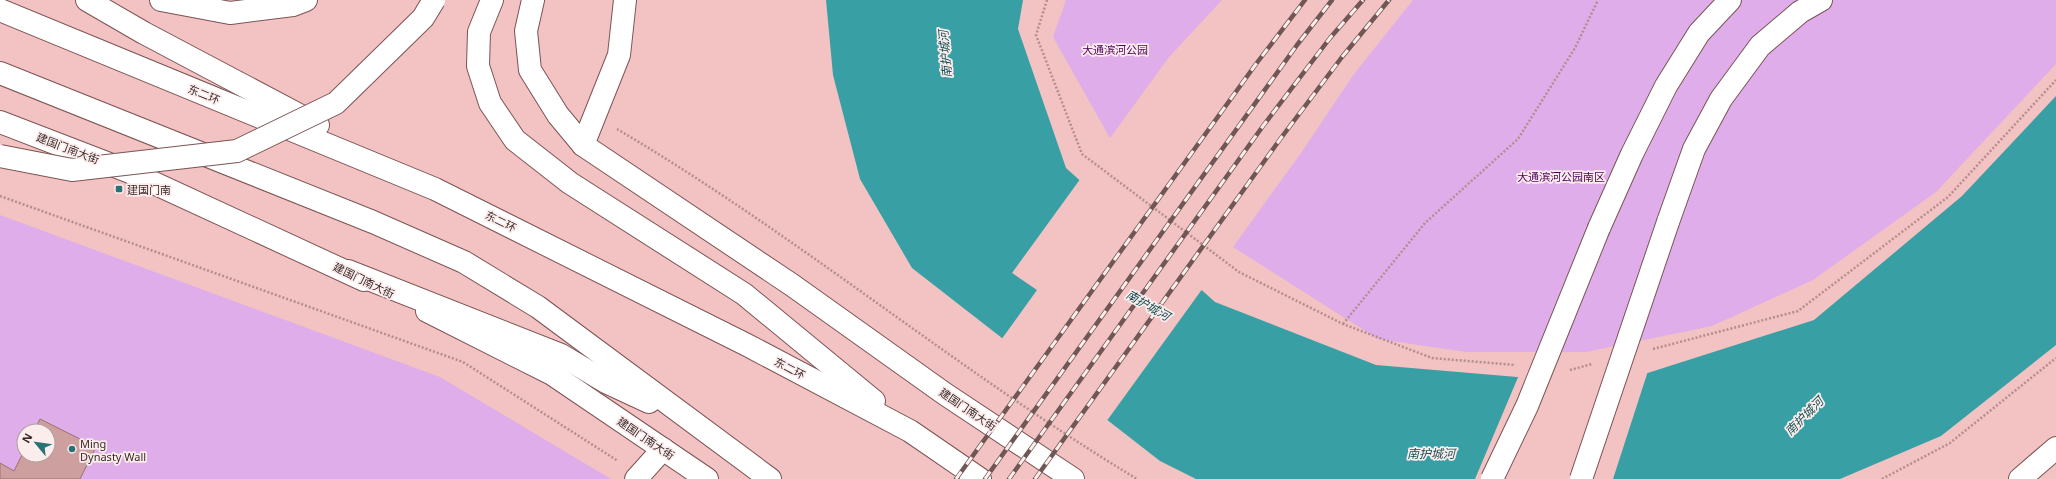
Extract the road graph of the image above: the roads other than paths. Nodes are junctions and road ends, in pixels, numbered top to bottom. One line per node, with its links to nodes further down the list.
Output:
1 (87, 0): 15 (main road)
2 (161, 0): 3 (main road)
3 (306, 0)
4 (434, 0): 14 (main road, bridge)
5 (492, 0): 18 (main road)
6 (533, 0): 13 (main road, 建国门南大街)
7 (625, 0): 13 (main road)
8 (1730, 0): 26 (main road, bridge)
9 (1821, 0): 27 (main road, bridge)
10 (0, 10): 15 (main road, 东二环)
11 (0, 73): 17 (main road)
12 (0, 122): 16 (main road, 建国门南大街)
13 (582, 145): 25 (main road, 建国门南大街)
14 (0, 156)
15 (435, 189): 18 (main road, 东二环)
16 (348, 271): 17 (main road); 20 (main road, 建国门南大街)
17 (686, 419): 23 (main road)
18 (910, 431): 24 (main road, 东二环)
19 (2056, 448): 28 (main road)
20 (663, 449): 21 (main road); 22 (main road, 建国门南大街)
21 (638, 477)
22 (707, 479)
23 (770, 479)
24 (980, 479)
25 (1072, 479)
26 (1492, 479)
27 (1581, 479)
28 (2020, 479)

